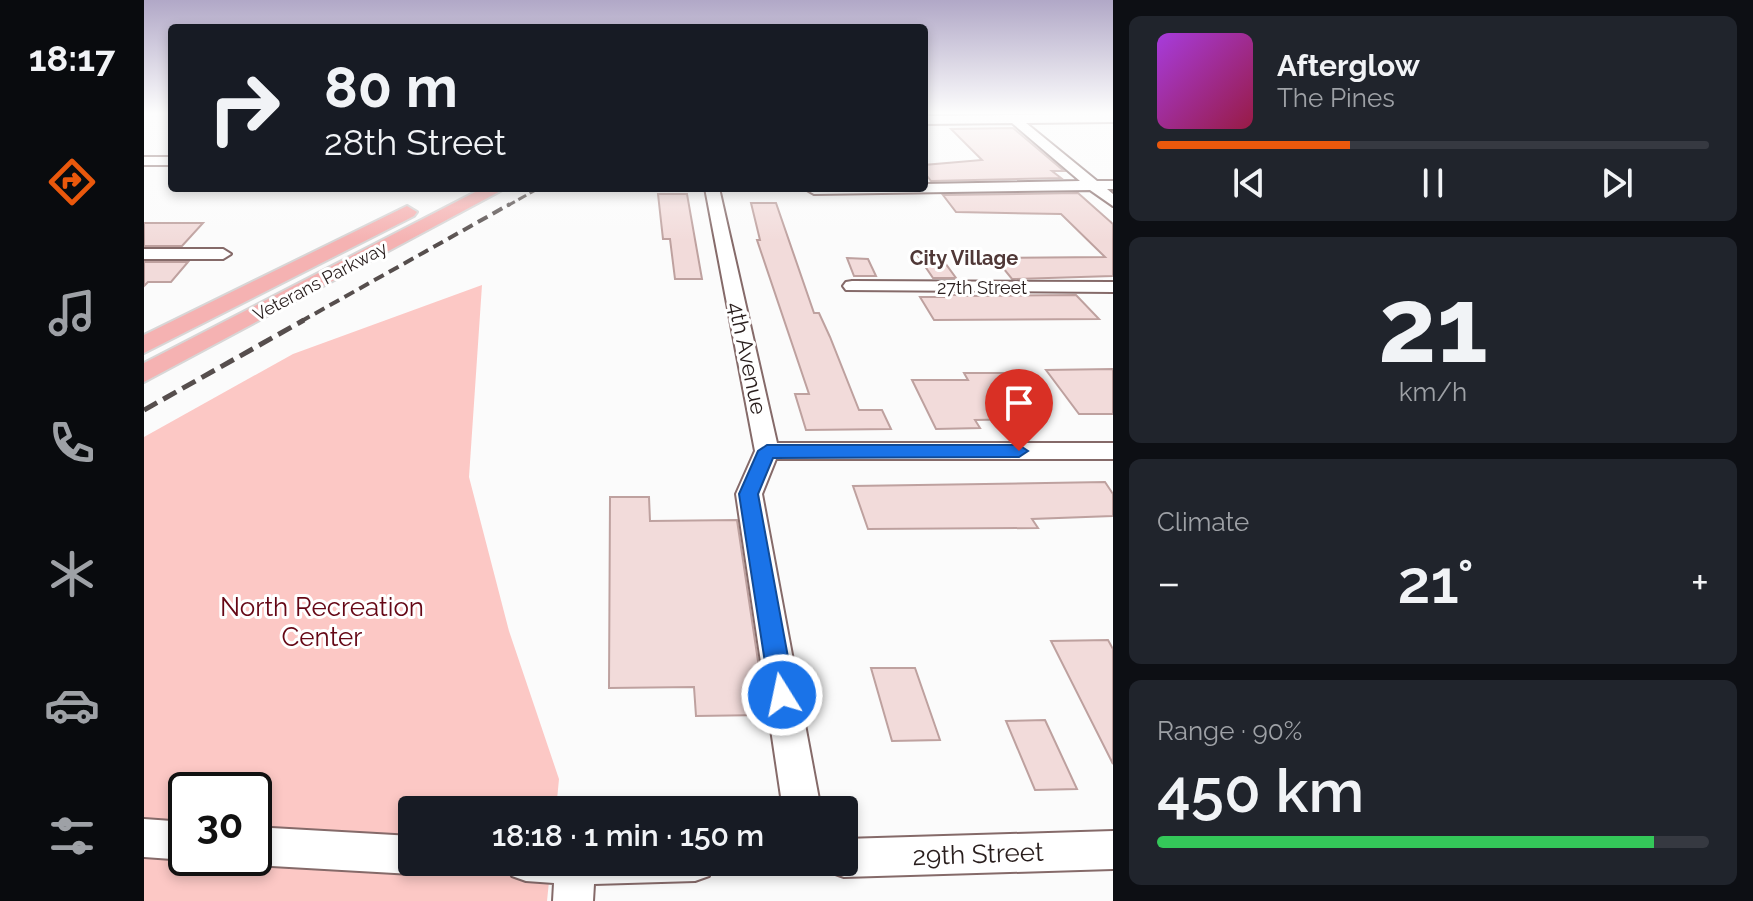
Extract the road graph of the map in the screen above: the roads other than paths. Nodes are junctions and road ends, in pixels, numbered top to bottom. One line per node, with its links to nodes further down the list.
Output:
1 (1058, 156): 4 (street)
2 (144, 161): 3 (street)
3 (168, 161)
4 (1092, 185): 5 (street); 6 (street); 10 (street)
5 (1113, 185)
6 (928, 188)
7 (447, 192): 15 (main road, Veterans Parkway)
8 (489, 192): 16 (main road, Veterans Parkway)
9 (713, 192): 17 (street, 4th Avenue)
10 (1113, 202)
11 (144, 254): 12 (street)
12 (223, 254)
13 (852, 286): 14 (street, 27th Street)
14 (1113, 287)
15 (144, 345)
16 (144, 374)
17 (767, 451): 18 (street); 19 (street)
18 (1113, 451)
19 (800, 796)
20 (144, 838): 21 (street)
21 (168, 840)
22 (272, 847): 24 (street)
23 (1113, 850): 25 (street, 29th Street)
24 (398, 854)
25 (858, 858)
26 (614, 876): 27 (street)
27 (574, 883)

